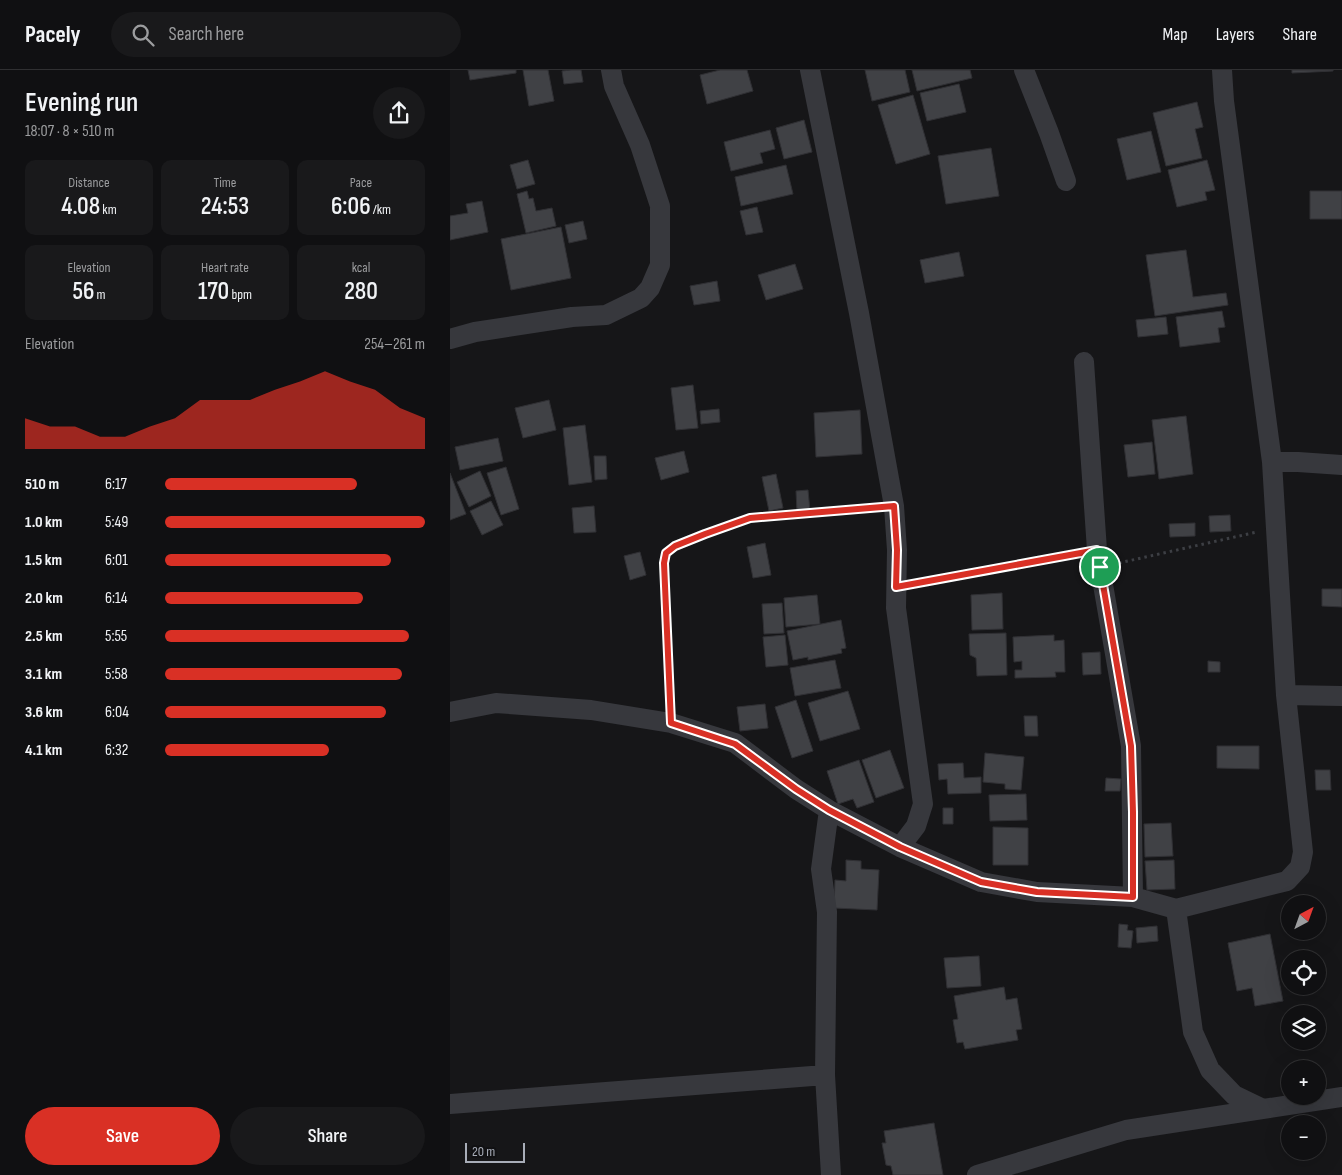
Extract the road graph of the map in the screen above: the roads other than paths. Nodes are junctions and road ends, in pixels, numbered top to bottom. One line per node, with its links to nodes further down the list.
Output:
1 (611, 70): 6 (street)
2 (810, 70): 14 (street)
3 (1024, 70): 5 (street)
4 (1222, 70): 8 (street)
5 (1066, 182)
6 (450, 339)
7 (1084, 362): 15 (street)
8 (1272, 462): 9 (street); 10 (street)
9 (1342, 465)
10 (1286, 695): 11 (street); 16 (street)
11 (1342, 696)
12 (450, 712): 13 (street)
13 (829, 810): 14 (street); 17 (street)
14 (900, 847): 15 (street)
15 (1133, 897): 16 (street)
16 (1176, 909): 20 (street)
17 (825, 1074): 19 (street); 21 (street)
18 (1342, 1097): 20 (street)
19 (450, 1104)
20 (1263, 1109): 22 (street)
21 (831, 1175)
22 (977, 1175)

